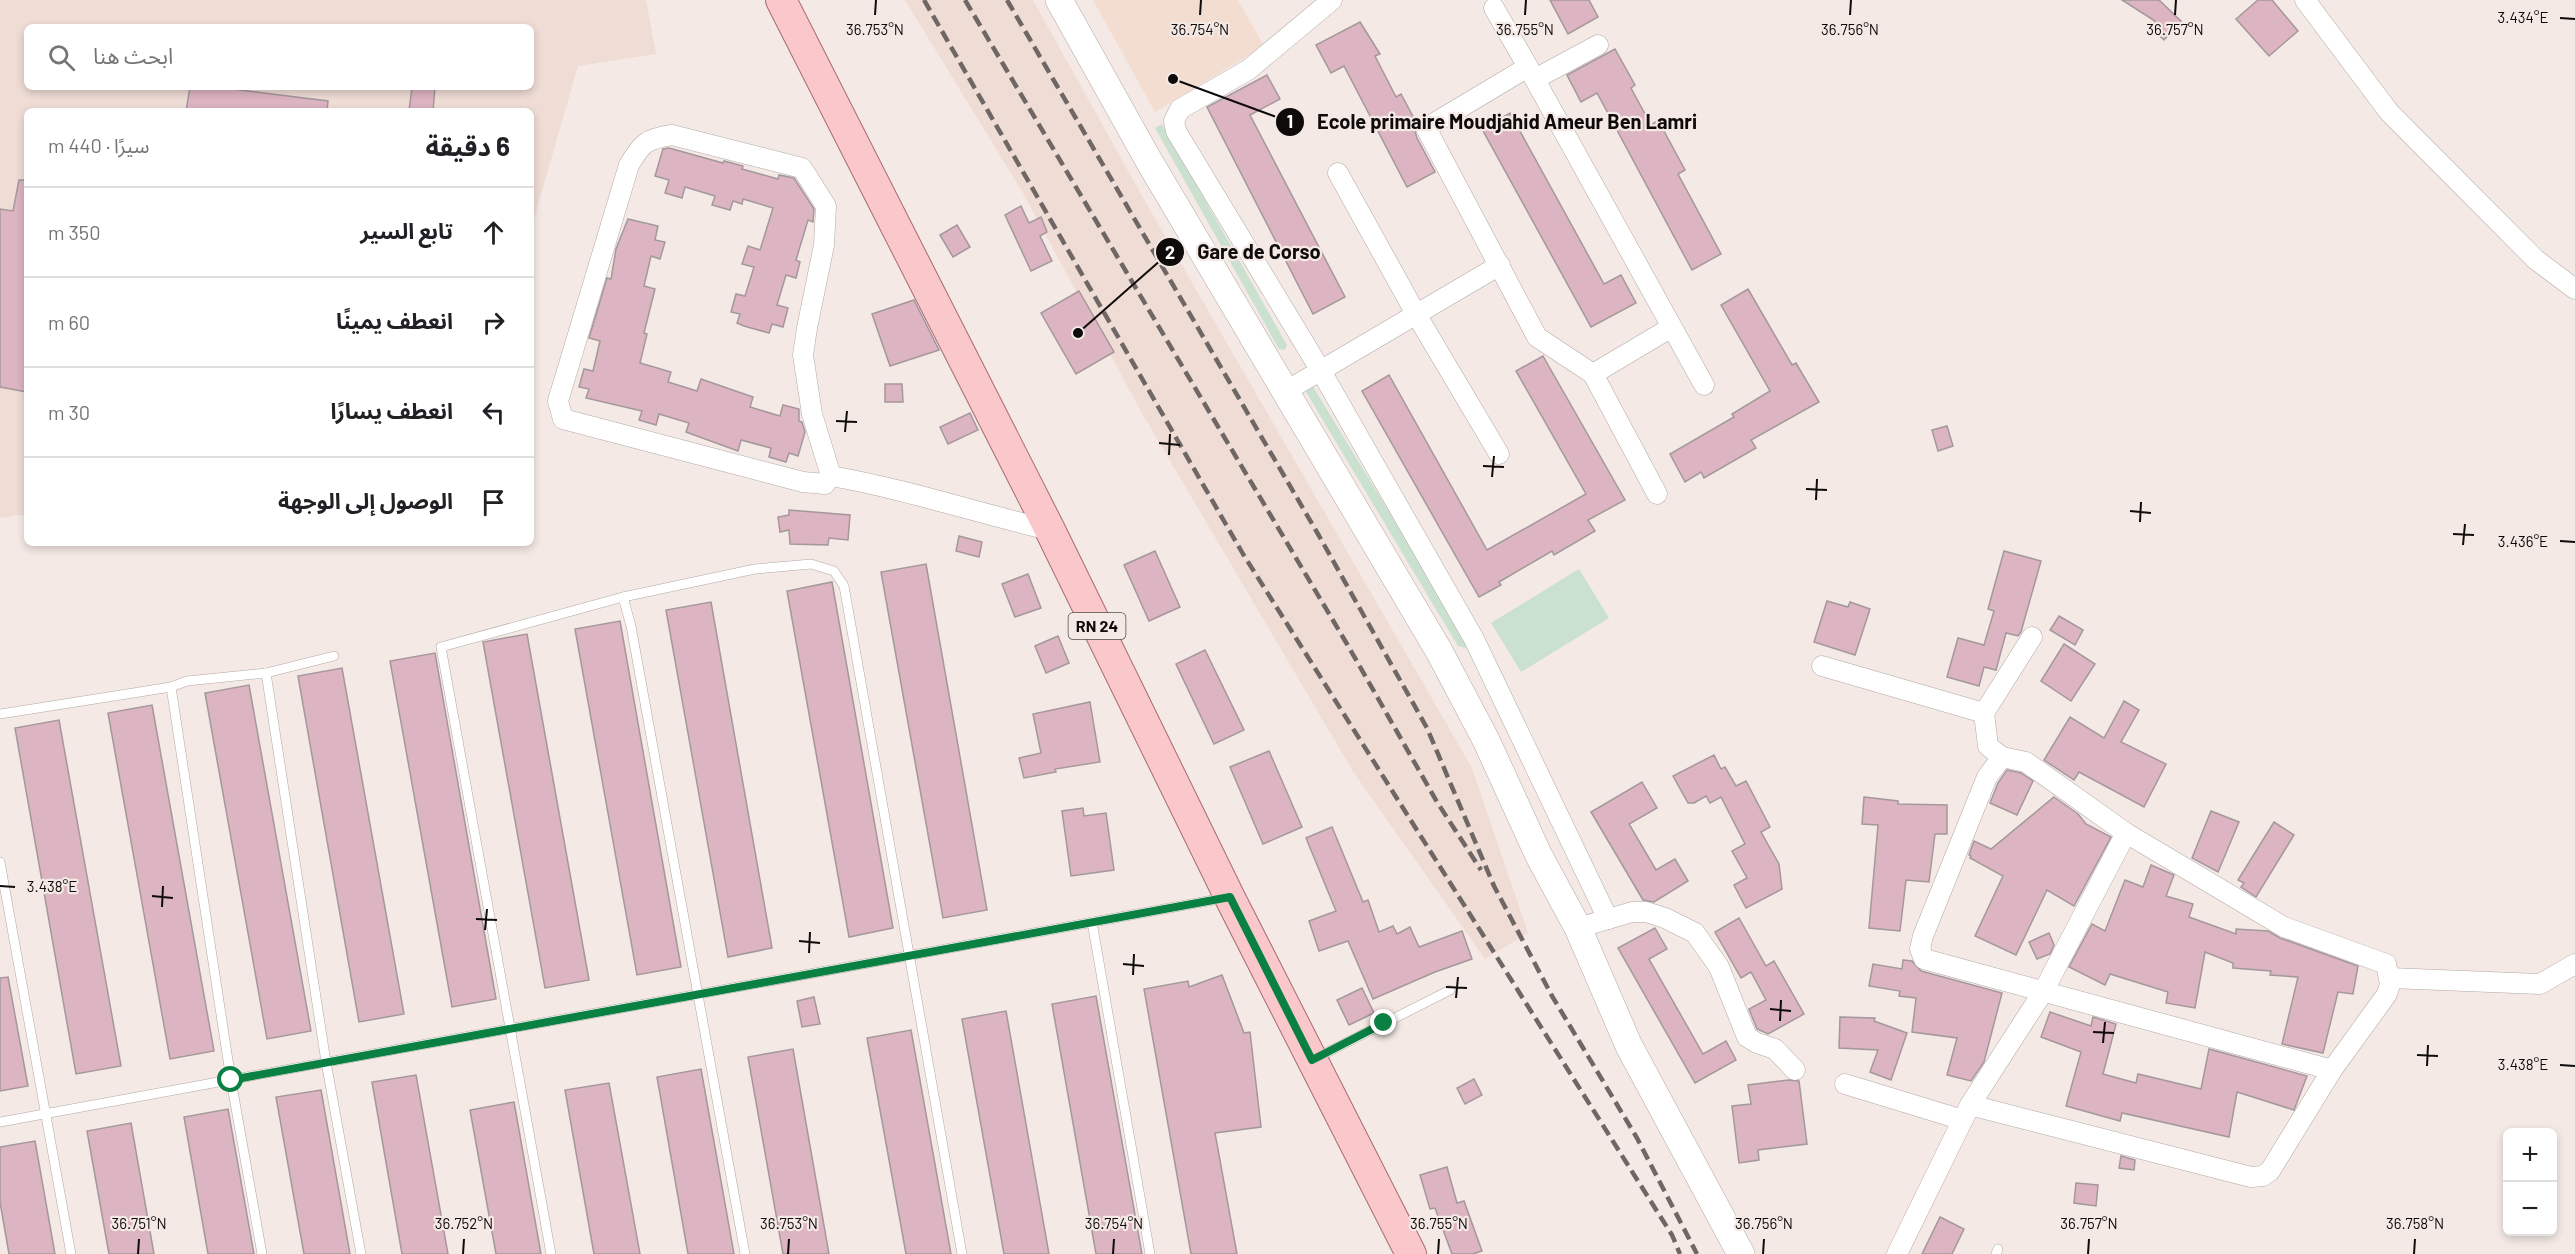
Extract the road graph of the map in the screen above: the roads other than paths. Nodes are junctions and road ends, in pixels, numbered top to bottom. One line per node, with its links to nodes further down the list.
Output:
1 (1059, 0): 16 (street)
2 (1332, 0): 13 (street)
3 (2305, 0): 10 (street)
4 (781, 3): 20 (main road, RN 24)
5 (1494, 8): 7 (street)
6 (1598, 45): 7 (street)
7 (1531, 73): 9 (street); 12 (street)
8 (1338, 173): 11 (street)
9 (1500, 265): 11 (street); 14 (street)
10 (2575, 289)
11 (1416, 314): 13 (street); 17 (street)
12 (1672, 327): 14 (street); 15 (street)
13 (1321, 371): 16 (street); 33 (street)
14 (1593, 374): 19 (street)
15 (1704, 385)
16 (1286, 391): 35 (street)
17 (1499, 454)
18 (831, 476): 18 (street); 20 (street)
19 (1658, 494)
20 (1050, 531): 32 (main road, RN 24)
21 (623, 597): 36 (lane); 41 (lane); 42 (lane)
22 (2032, 637): 28 (street)
23 (334, 656): 25 (lane)
24 (1822, 666): 28 (street)
25 (266, 673): 26 (lane); 44 (lane)
26 (171, 687): 27 (lane); 47 (lane)
27 (0, 714)
28 (1984, 714): 29 (street)
29 (2002, 757): 30 (street); 40 (street)
30 (2126, 832): 38 (street); 40 (street)
31 (0, 862): 50 (lane)
32 (1230, 897): 34 (lane); 43 (main road, RN 24)
33 (1608, 919): 35 (street); 45 (street)
34 (1092, 922): 36 (lane); 58 (lane)
35 (1578, 928): 60 (street)
36 (909, 956): 41 (lane); 57 (lane)
37 (2575, 964): 38 (street)
38 (2390, 978): 46 (street)
39 (1450, 990): 43 (lane)
40 (2043, 992): 46 (street); 49 (street)
41 (696, 995): 42 (lane); 56 (lane)
42 (509, 1029): 44 (lane); 55 (lane)
43 (1312, 1060): 59 (main road, RN 24)
44 (326, 1062): 47 (lane); 54 (lane)
45 (1795, 1070)
46 (2332, 1070): 49 (street)
47 (231, 1080): 50 (lane); 53 (lane)
48 (1845, 1084): 49 (street)
49 (1966, 1113): 61 (street)
50 (46, 1114): 51 (lane); 52 (lane)
51 (0, 1122)
52 (72, 1254)
53 (262, 1254)
54 (361, 1254)
55 (551, 1254)
56 (745, 1254)
57 (962, 1254)
58 (1150, 1254)
59 (1411, 1254)
60 (1741, 1254)
61 (1897, 1254)

